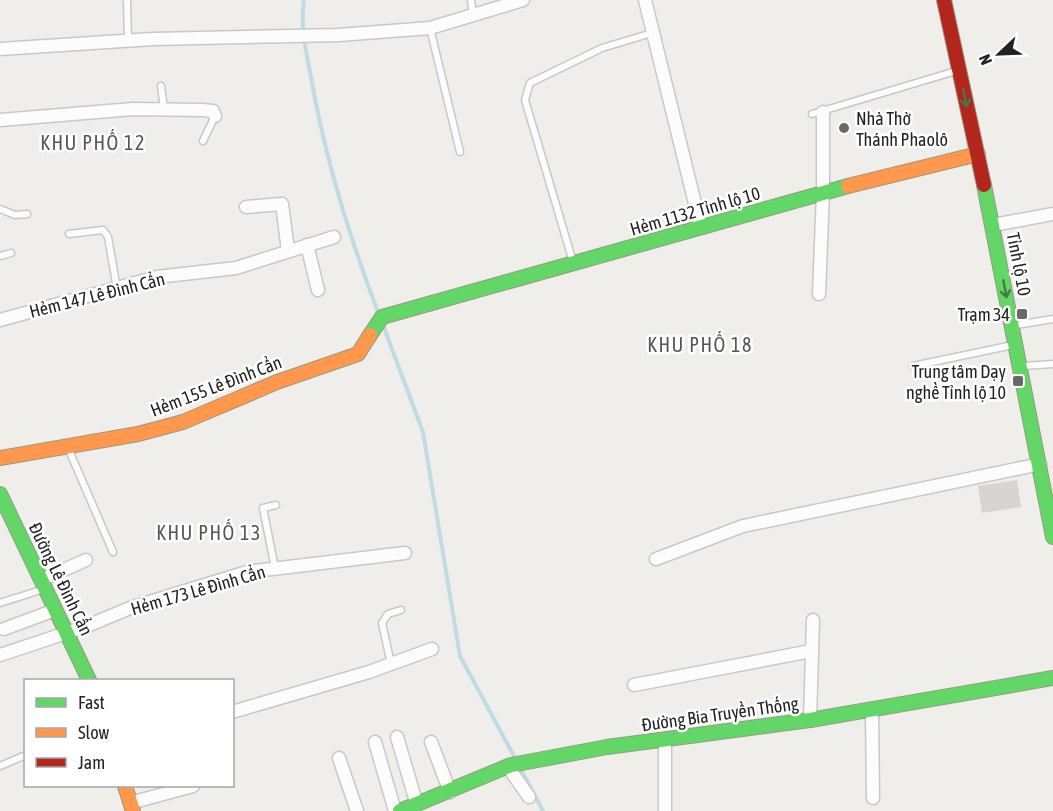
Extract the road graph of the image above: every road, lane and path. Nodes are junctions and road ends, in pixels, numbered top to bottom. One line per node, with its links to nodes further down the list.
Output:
1 (127, 0): 9 (lane)
2 (471, 0): 6 (lane)
3 (523, 0): 6 (street)
4 (645, 0): 8 (street)
5 (944, 0): 11 (street, Tỉnh lộ 10)
6 (473, 15): 7 (street)
7 (430, 28): 9 (street); 18 (lane)
8 (653, 33): 26 (street); 33 (lane)
9 (128, 41): 10 (street)
10 (0, 49)
11 (959, 70): 14 (lane); 19 (street, Tỉnh lộ 10, one-way to 19)
12 (161, 86): 13 (lane)
13 (164, 110): 15 (street); 16 (street)
14 (817, 113): 20 (street)
15 (215, 116): 17 (lane)
16 (0, 120)
17 (202, 141)
18 (460, 152)
19 (978, 154): 20 (street, Hẻm 1132 Tỉnh lộ 10); 25 (street, Tỉnh lộ 10)
20 (823, 192): 26 (street, Hẻm 1132 Tỉnh lộ 10); 36 (street)
21 (246, 207): 30 (street)
22 (0, 209): 23 (lane)
23 (27, 214)
24 (1053, 214): 25 (street)
25 (993, 225): 40 (street, Tỉnh lộ 10, one-way to 40)
26 (701, 228): 33 (street, Hẻm 1132 Tỉnh lộ 10)
27 (69, 234): 34 (lane)
28 (334, 237): 29 (street, Hẻm 147 Lê Đình Cẩn)
29 (307, 245): 30 (street, Hẻm 147 Lê Đình Cẩn); 35 (street)
30 (288, 251): 34 (street, Hẻm 147 Lê Đình Cẩn)
31 (11, 253): 32 (lane)
32 (0, 256)
33 (574, 265): 37 (street, Hẻm 1132 Tỉnh lộ 10)
34 (117, 289): 39 (street, Hẻm 147 Lê Đình Cẩn)
35 (318, 291)
36 (819, 294)
37 (422, 304): 45 (street, Hẻm 155 Lê Đình Cẩn)
38 (1053, 319): 40 (lane)
39 (0, 320)
40 (1013, 326): 41 (street, Tỉnh lộ 10)
41 (1017, 345): 43 (lane); 44 (street, Tỉnh lộ 10)
42 (1053, 364): 44 (lane)
43 (913, 366)
44 (1021, 367): 47 (street, Tỉnh lộ 10)
45 (67, 446): 46 (street, Hẻm 155 Lê Đình Cẩn); 52 (lane)
46 (0, 458)
47 (1040, 464): 50 (street, Tỉnh lộ 10); 54 (street)
48 (0, 494): 57 (street, Đường Lê Đình Cẩn)
49 (276, 505): 56 (lane)
50 (1051, 513): 51 (street, Tỉnh lộ 10)
51 (1053, 537)
52 (113, 552)
53 (405, 553): 56 (street, Hẻm 173 Lê Đình Cẩn)
54 (657, 559)
55 (86, 560): 57 (street)
56 (275, 568): 63 (street, Hẻm 173 Lê Đình Cẩn)
57 (43, 584): 58 (lane); 59 (street, Đường Lê Đình Cẩn)
58 (0, 603)
59 (55, 610): 62 (street); 63 (street, Đường Lê Đình Cẩn)
60 (401, 610): 67 (lane)
61 (813, 620): 65 (street)
62 (4, 629)
63 (65, 632): 66 (street, Hẻm 173 Lê Đình Cẩn); 69 (street, Đường Lê Đình Cẩn)
64 (432, 649): 67 (street)
65 (812, 651): 70 (street); 73 (street)
66 (0, 655)
67 (391, 664): 72 (street)
68 (1053, 678): 71 (street, Đường Bia Truyền Thống)
69 (88, 679)
70 (634, 685)
71 (872, 709): 73 (street, Đường Bia Truyền Thống); 86 (street)
72 (234, 711)
73 (810, 720): 75 (street, Đường Bia Truyền Thống)
74 (397, 737): 87 (street)
75 (666, 741): 81 (street, Đường Bia Truyền Thống); 92 (street)
76 (375, 742): 90 (street)
77 (431, 742): 84 (street)
78 (24, 756): 80 (lane)
79 (339, 758): 89 (street)
80 (0, 766)
81 (510, 766): 84 (street, Đường Bia Truyền Thống); 85 (street)
82 (125, 787): 88 (street)
83 (190, 787): 88 (street)
84 (450, 792): 87 (street, Đường Bia Truyền Thống)
85 (529, 797)
86 (873, 798)
87 (417, 805): 91 (street, Đường Bia Truyền Thống)
88 (131, 807)
89 (357, 811)
90 (395, 811)
91 (400, 811)
92 (665, 811)

